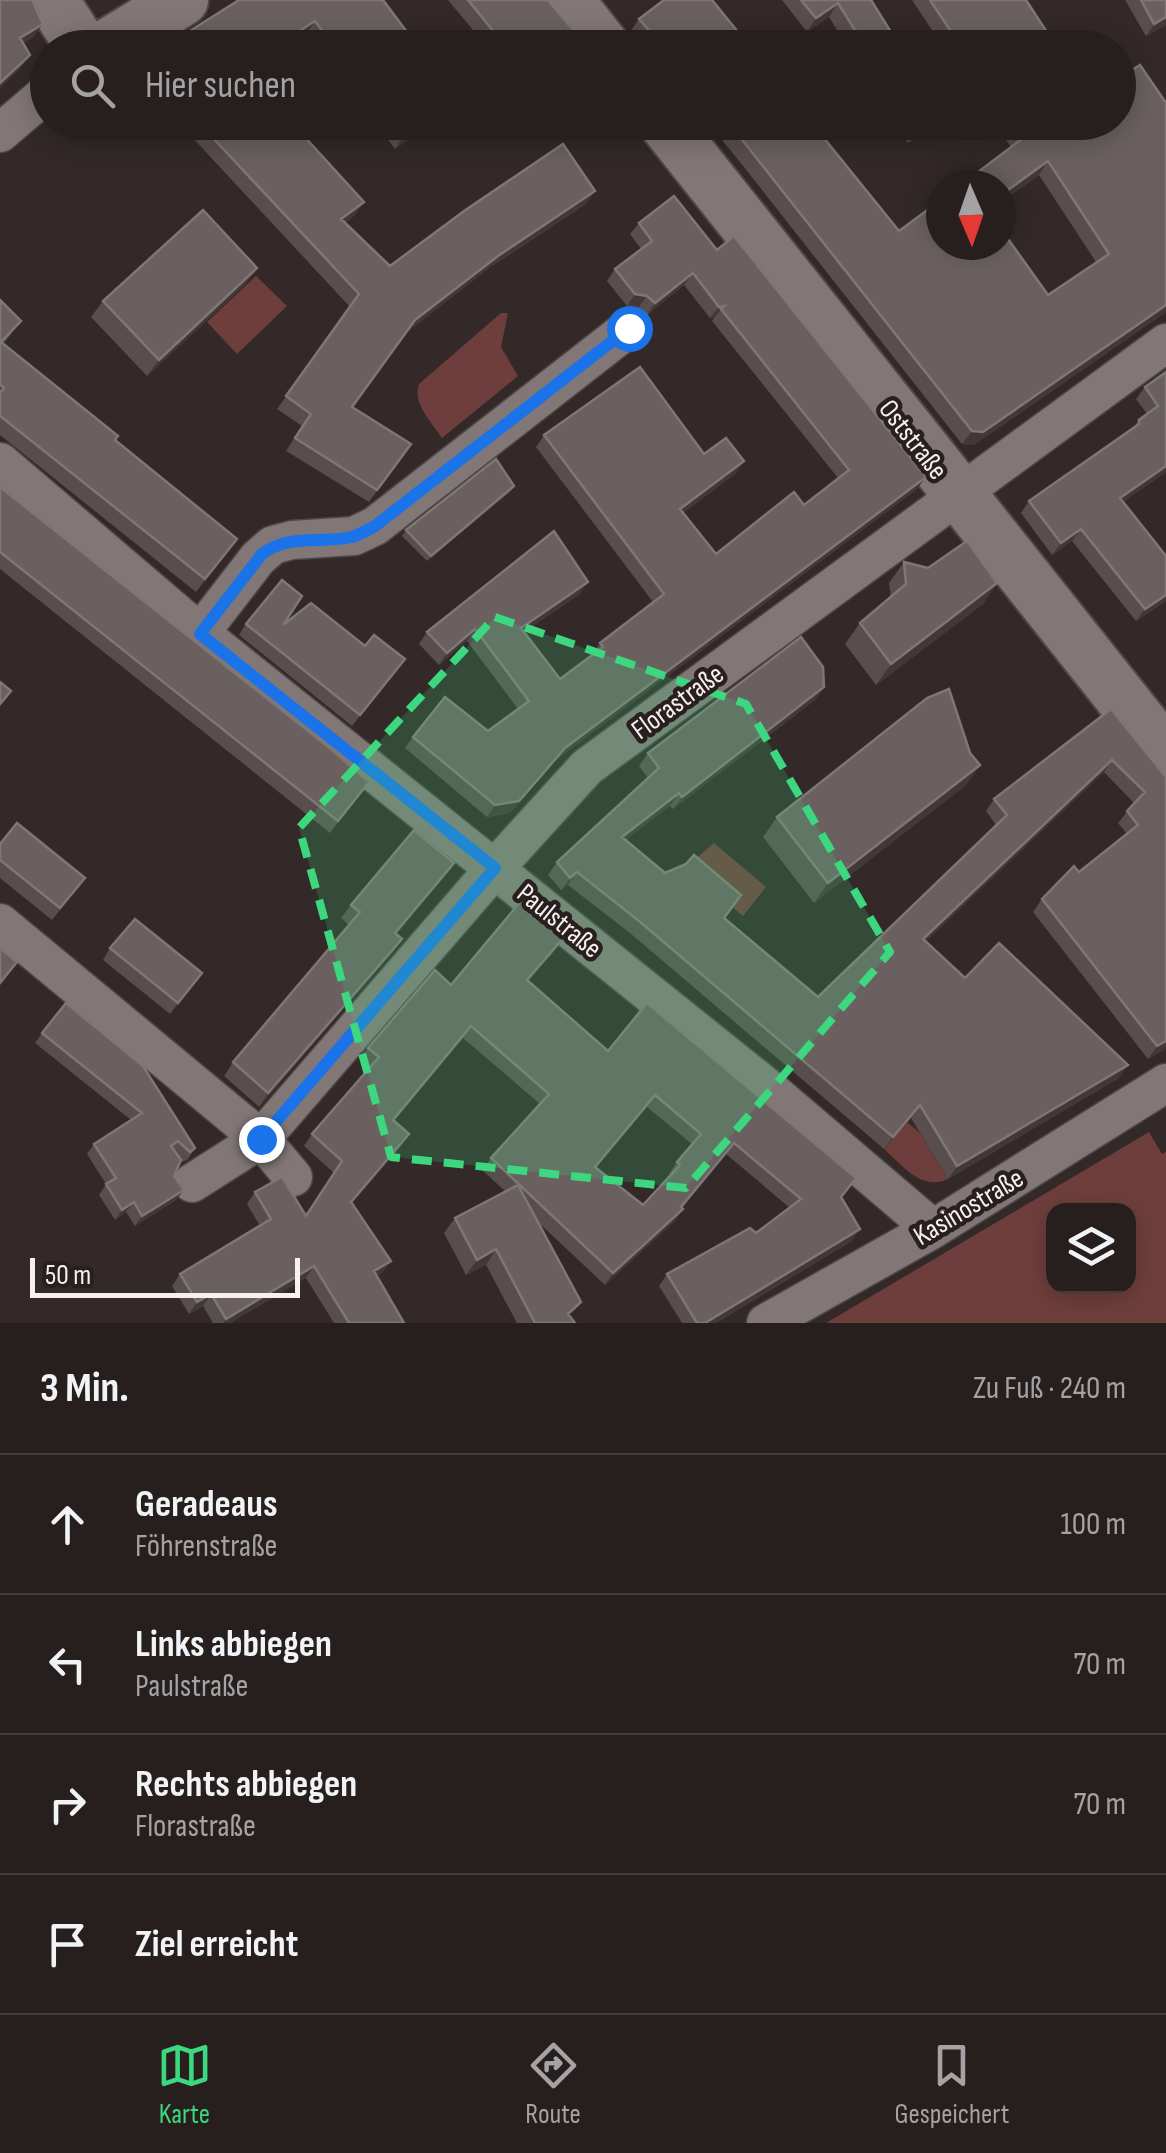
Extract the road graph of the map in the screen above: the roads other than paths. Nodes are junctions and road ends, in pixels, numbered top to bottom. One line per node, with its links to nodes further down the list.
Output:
1 (52, 0): 4 (street)
2 (182, 0): 5 (street)
3 (567, 0): 6 (street)
4 (71, 30)
5 (133, 30)
6 (590, 30)
7 (30, 107): 8 (street)
8 (0, 133)
9 (678, 140): 13 (street, Oststraße)
10 (629, 328): 14 (street)
11 (1166, 344): 13 (street, Florastraße)
12 (0, 462): 14 (street, Paulstraße)
13 (958, 495): 15 (street, Oststraße); 16 (street, Florastraße)
14 (200, 634): 16 (street, Paulstraße)
15 (1166, 754)
16 (495, 868): 19 (street, Florastraße); 22 (street, Paulstraße)
17 (0, 923): 19 (street)
18 (1166, 1083): 22 (street, Kasinostraße)
19 (261, 1139): 20 (street); 21 (street, Florastraße)
20 (293, 1177)
21 (192, 1182)
22 (933, 1229): 23 (street, Kasinostraße)
23 (766, 1323)

